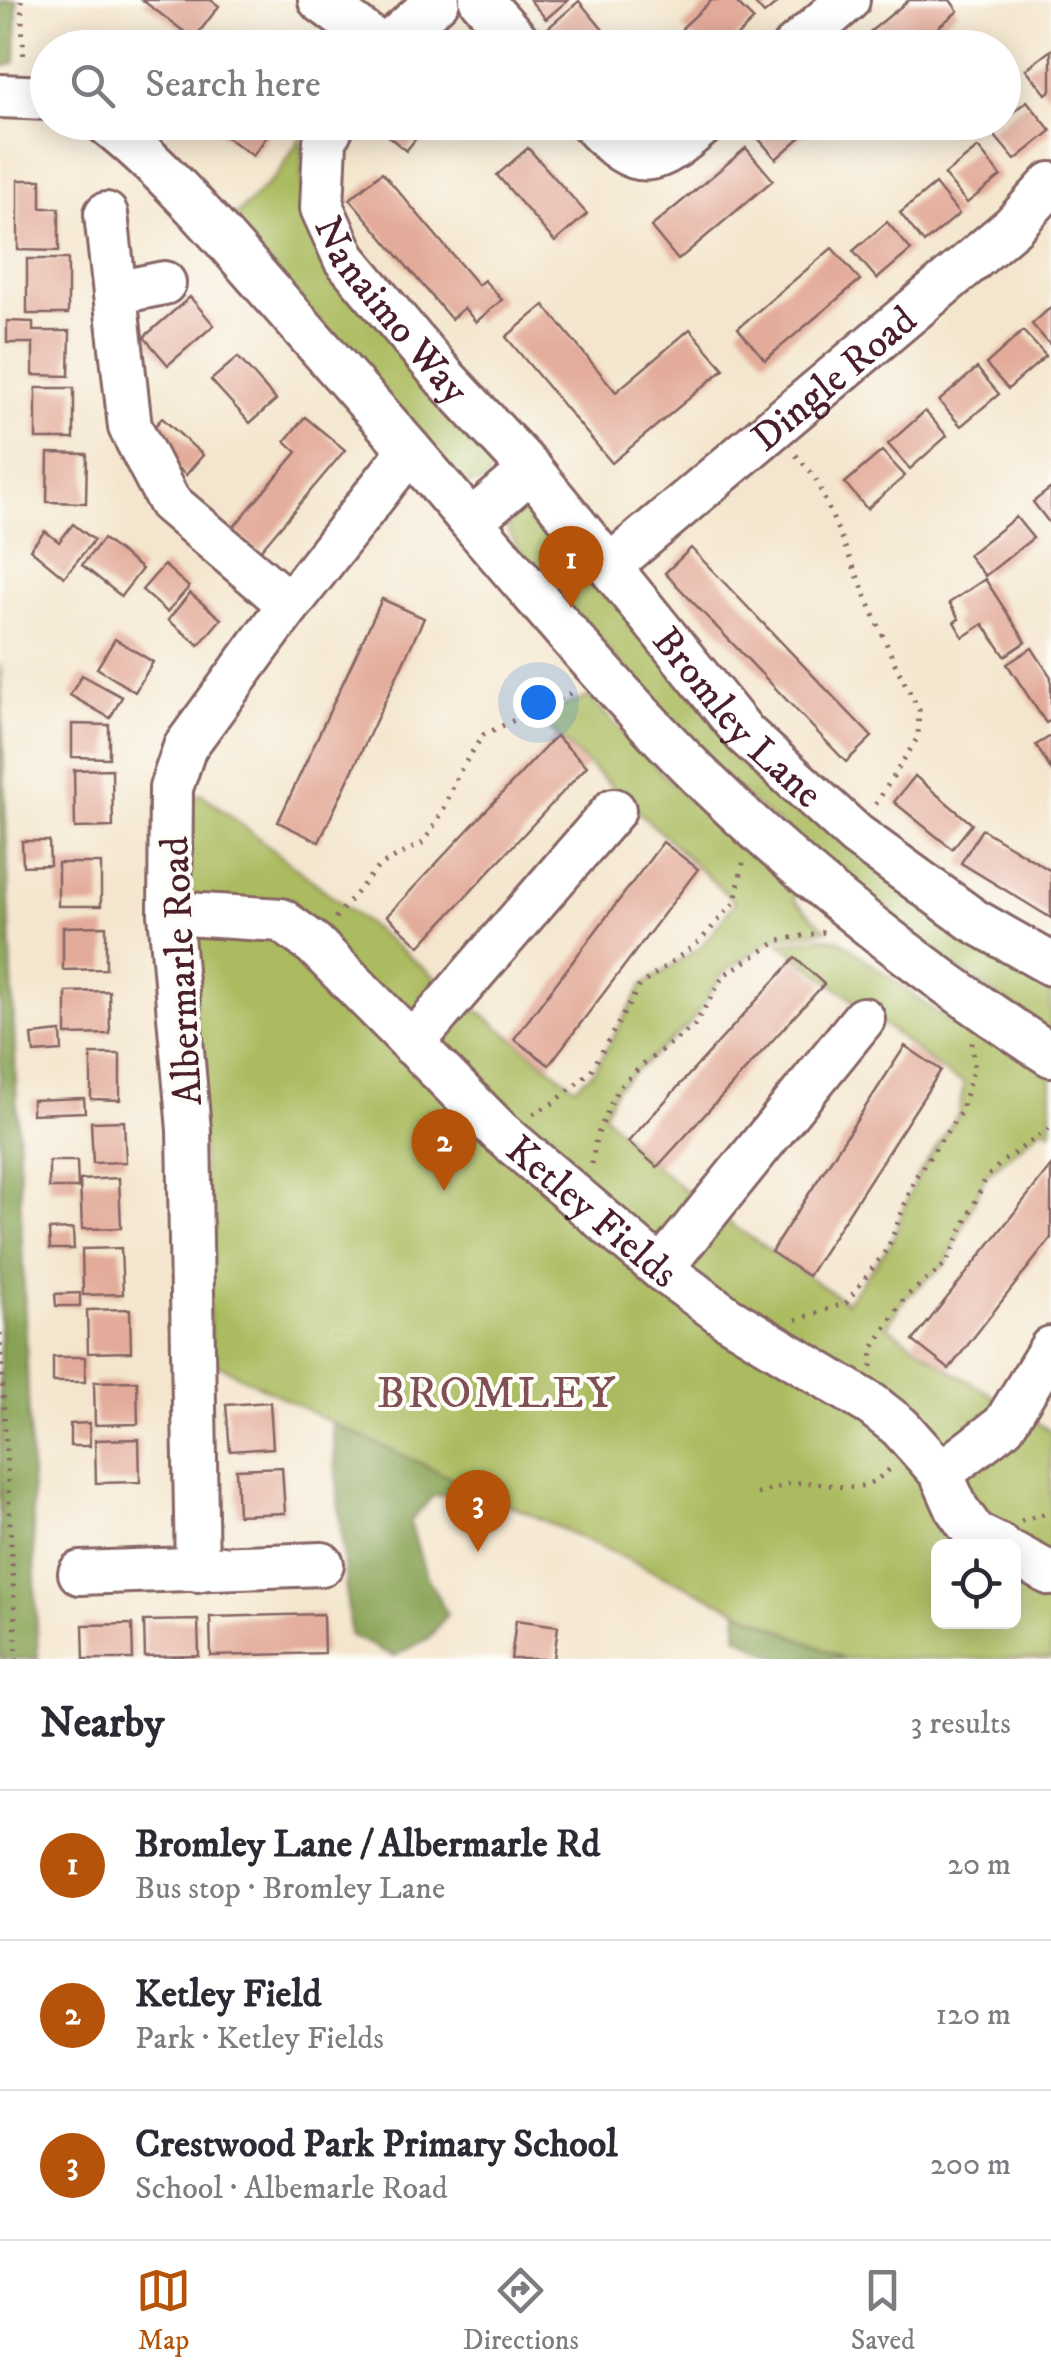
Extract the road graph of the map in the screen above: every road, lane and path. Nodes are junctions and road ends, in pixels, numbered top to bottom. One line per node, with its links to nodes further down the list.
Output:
1 (21, 0): 10 (path)
2 (320, 0): 6 (street)
3 (438, 0): 7 (street)
4 (481, 0): 8 (street)
5 (848, 0): 9 (street)
6 (360, 30)
7 (404, 30)
8 (508, 30)
9 (814, 30)
10 (24, 96)
11 (127, 140): 20 (street, Bromley Lane)
12 (327, 140): 21 (street, Nanaimo Way)
13 (610, 140): 14 (street)
14 (686, 140)
15 (1051, 184): 19 (street, Dingle Road)
16 (106, 214): 18 (street)
17 (164, 283): 18 (street)
18 (115, 292): 24 (street)
19 (774, 428): 23 (street, Dingle Road); 28 (path)
20 (410, 450): 22 (street, Bromley Lane); 24 (street, Albermarle Road)
21 (531, 470): 22 (street); 23 (street, Bromley Lane)
22 (471, 521): 25 (street, Bromley Lane)
23 (610, 566): 28 (street, Bromley Lane)
24 (289, 604): 29 (street, Albermarle Road)
25 (606, 676): 27 (street, Bromley Lane); 31 (path)
26 (614, 810): 35 (street)
27 (760, 832): 30 (street, Bromley Lane); 38 (path)
28 (856, 835): 32 (street, Bromley Lane)
29 (170, 913): 31 (street, Ketley Fields); 50 (street, Albermarle Road)
30 (872, 928): 33 (street, Bromley Lane); 39 (path)
31 (314, 944): 35 (street, Ketley Fields)
32 (1051, 964)
33 (969, 1001): 36 (street, Bromley Lane); 42 (path)
34 (863, 1019): 40 (street)
35 (412, 1044): 38 (street, Ketley Fields)
36 (1051, 1054)
37 (1051, 1126): 44 (path)
38 (499, 1131): 39 (street, Ketley Fields)
39 (586, 1205): 40 (street, Ketley Fields)
40 (661, 1269): 42 (street, Ketley Fields)
41 (0, 1333): 53 (path)
42 (756, 1334): 44 (street, Ketley Fields)
43 (1051, 1348): 45 (street)
44 (872, 1404): 45 (street, Ketley Fields)
45 (929, 1459): 46 (path); 47 (street, Ketley Fields)
46 (758, 1494)
47 (985, 1539)
48 (1021, 1558): 52 (street)
49 (322, 1564): 50 (street)
50 (197, 1570): 51 (street)
51 (80, 1573)
52 (1051, 1574)
53 (18, 1659)

